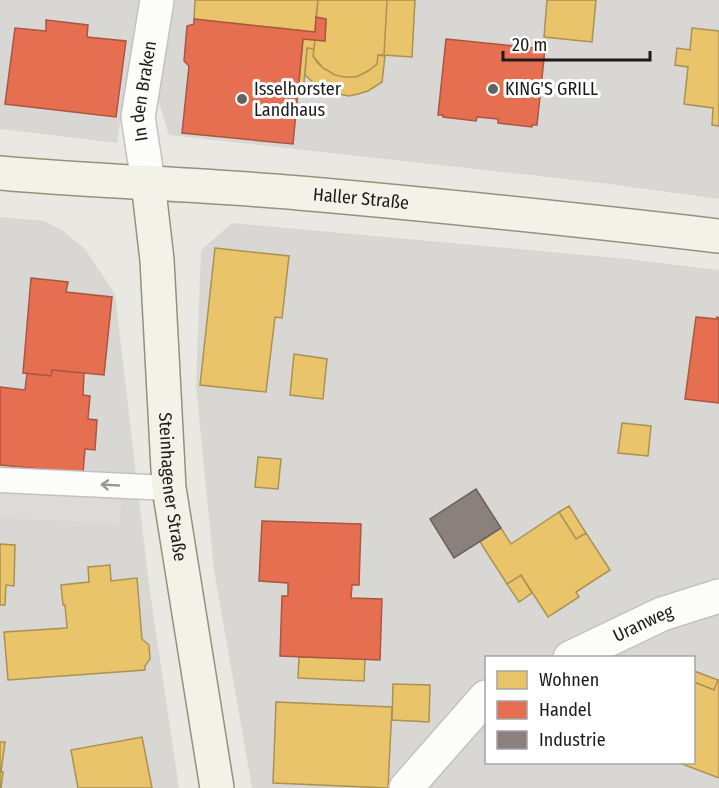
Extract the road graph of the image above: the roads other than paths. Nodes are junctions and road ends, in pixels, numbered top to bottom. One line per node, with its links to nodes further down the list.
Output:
1 (157, 0): 3 (street, In den Braken)
2 (0, 173): 3 (street, Haller Straße)
3 (148, 182): 4 (street, Haller Straße); 6 (street, Steinhagener Straße)
4 (719, 236)
5 (0, 480): 6 (lane, one-way to 5)
6 (169, 488): 10 (street, Steinhagener Straße)
7 (719, 596): 8 (street, Uranweg)
8 (572, 656)
9 (485, 698): 11 (street)
10 (217, 788)
11 (406, 788)

